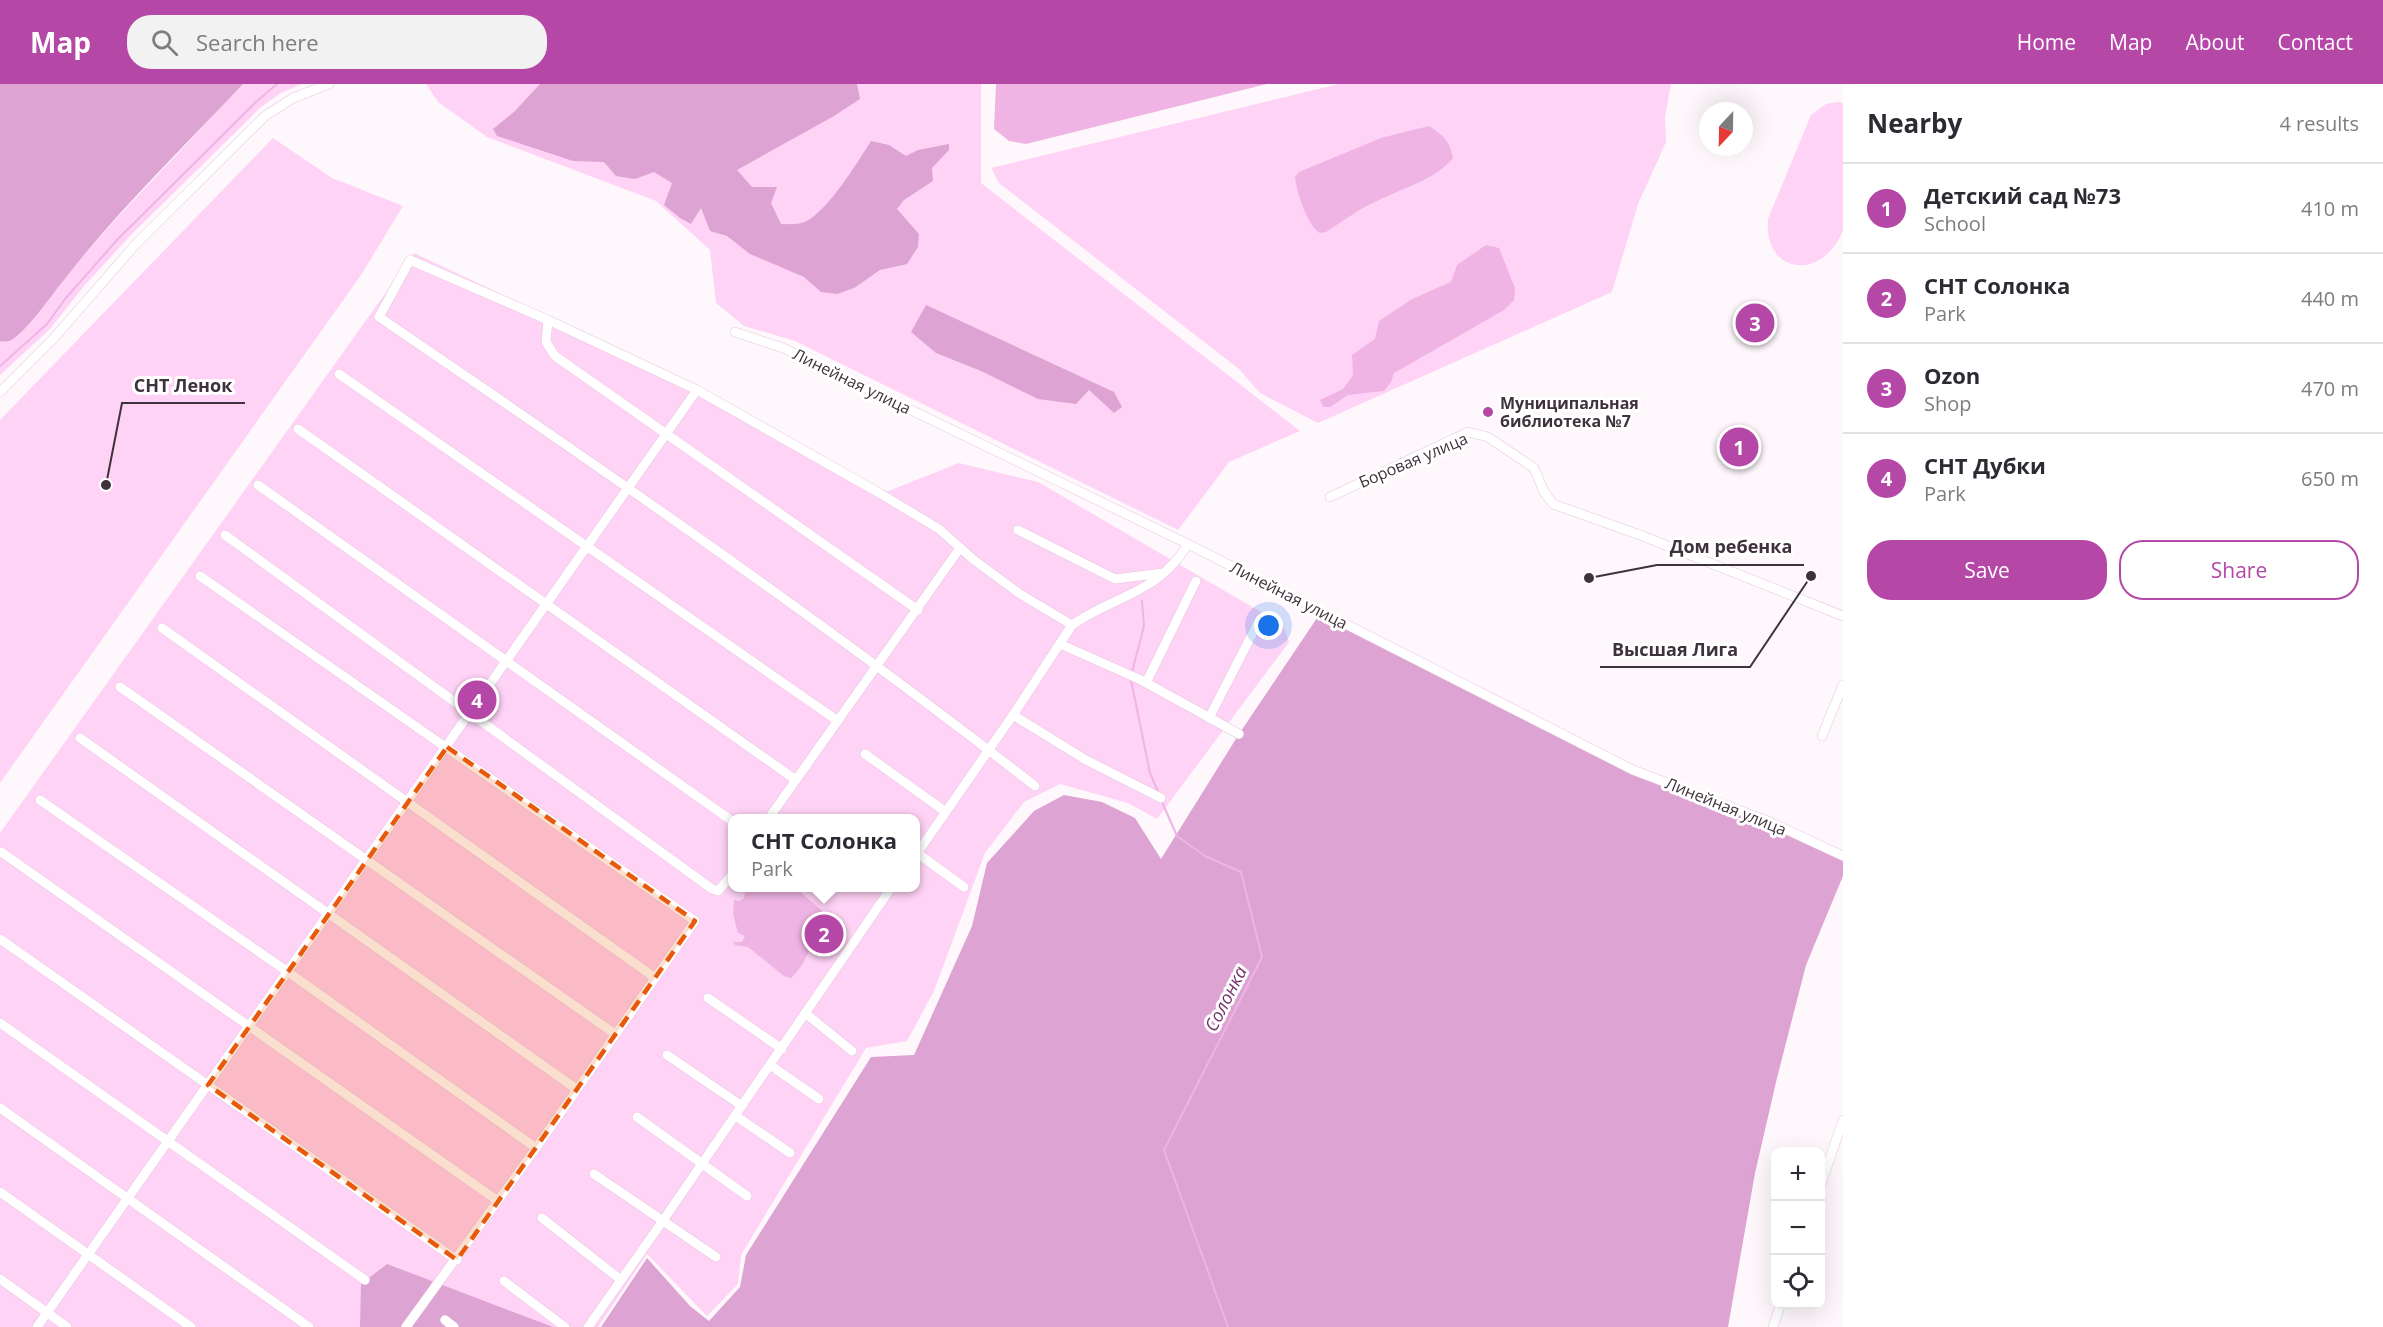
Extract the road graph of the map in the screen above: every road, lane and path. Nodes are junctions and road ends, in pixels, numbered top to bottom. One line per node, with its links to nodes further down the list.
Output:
1 (328, 84): 6 (street)
2 (548, 320): 5 (street); 8 (street); 10 (street)
3 (735, 332): 14 (street, Линейная улица)
4 (339, 374): 15 (street)
5 (697, 390): 8 (street); 16 (street)
6 (0, 392)
7 (298, 429): 20 (street)
8 (668, 434): 10 (street); 21 (street)
9 (258, 485): 27 (street)
10 (630, 488): 15 (street); 28 (street)
11 (1330, 497): 22 (street, Боровая улица)
12 (1018, 530): 17 (street)
13 (225, 535): 32 (street)
14 (1188, 544): 17 (street); 52 (street, Линейная улица)
15 (588, 547): 20 (street); 35 (street)
16 (960, 548): 21 (street); 24 (street)
17 (1165, 573): 24 (street)
18 (200, 576): 39 (street)
19 (1196, 581): 29 (street)
20 (547, 604): 27 (street); 42 (street)
21 (918, 610): 28 (street)
22 (1843, 616)
23 (1260, 619): 34 (street)
24 (1072, 625): 26 (street)
25 (162, 628): 46 (street)
26 (1060, 644): 29 (street); 33 (street)
27 (507, 661): 32 (street); 49 (street)
28 (877, 667): 35 (street); 40 (street)
29 (1146, 683): 34 (street)
30 (1843, 685): 37 (street)
31 (120, 687): 54 (street)
32 (471, 713): 39 (street); 55 (street)
33 (1013, 715): 40 (street); 44 (street)
34 (1209, 718): 36 (street)
35 (838, 721): 42 (street)
36 (1239, 734)
37 (1822, 736)
38 (80, 738): 58 (street)
39 (447, 747): 46 (street); 61 (street)
40 (989, 750): 43 (street); 47 (street)
41 (866, 754): 47 (street)
42 (796, 780): 48 (street)
43 (1035, 786)
44 (1161, 798)
45 (40, 800): 60 (street)
46 (407, 801): 54 (street); 61 (street)
47 (946, 812): 50 (street)
48 (772, 814)
49 (728, 817)
50 (920, 848)
51 (1, 852): 65 (street)
52 (1843, 856)
53 (920, 857): 56 (street)
54 (366, 859): 58 (street); 66 (street)
55 (728, 881)
56 (964, 887)
57 (888, 892): 63 (street)
58 (329, 913): 60 (street); 72 (street)
59 (0, 939): 71 (street)
60 (288, 972): 65 (street); 80 (street)
61 (654, 977): 66 (street)
62 (708, 998): 67 (street)
63 (805, 1013): 67 (street); 68 (street)
64 (0, 1023): 79 (street)
65 (249, 1027): 71 (street); 88 (street)
66 (615, 1034): 80 (street)
67 (782, 1048): 70 (street)
68 (852, 1051)
69 (667, 1055): 74 (street)
70 (770, 1065): 73 (street); 74 (street)
71 (207, 1084): 79 (street); 93 (street)
72 (575, 1088)
73 (819, 1099)
74 (742, 1106): 76 (street)
75 (0, 1108): 87 (street)
76 (736, 1116): 81 (street); 82 (street)
77 (637, 1117): 82 (street)
78 (1843, 1120): 84 (street)
79 (168, 1142): 87 (street); 95 (street)
80 (536, 1148): 88 (street)
81 (790, 1153)
82 (703, 1164): 86 (street); 90 (street)
83 (594, 1174): 90 (street)
84 (1825, 1175)
85 (0, 1192): 91 (street)
86 (747, 1196)
87 (128, 1199): 91 (street); 104 (street)
88 (498, 1201): 93 (street)
89 (542, 1218): 96 (street)
90 (662, 1222): 92 (street); 96 (street)
91 (89, 1255): 99 (street); 103 (street)
92 (716, 1257)
93 (457, 1260): 105 (street)
94 (0, 1280): 99 (street)
95 (365, 1280)
96 (621, 1280): 108 (street)
97 (504, 1281): 107 (street)
98 (1780, 1309): 109 (street)
99 (47, 1313): 101 (street); 102 (street)
100 (445, 1320): 106 (street)
101 (38, 1327)
102 (67, 1327)
103 (191, 1327)
104 (309, 1327)
105 (406, 1327)
106 (454, 1327)
107 (565, 1327)
108 (588, 1327)
109 (1773, 1327)

